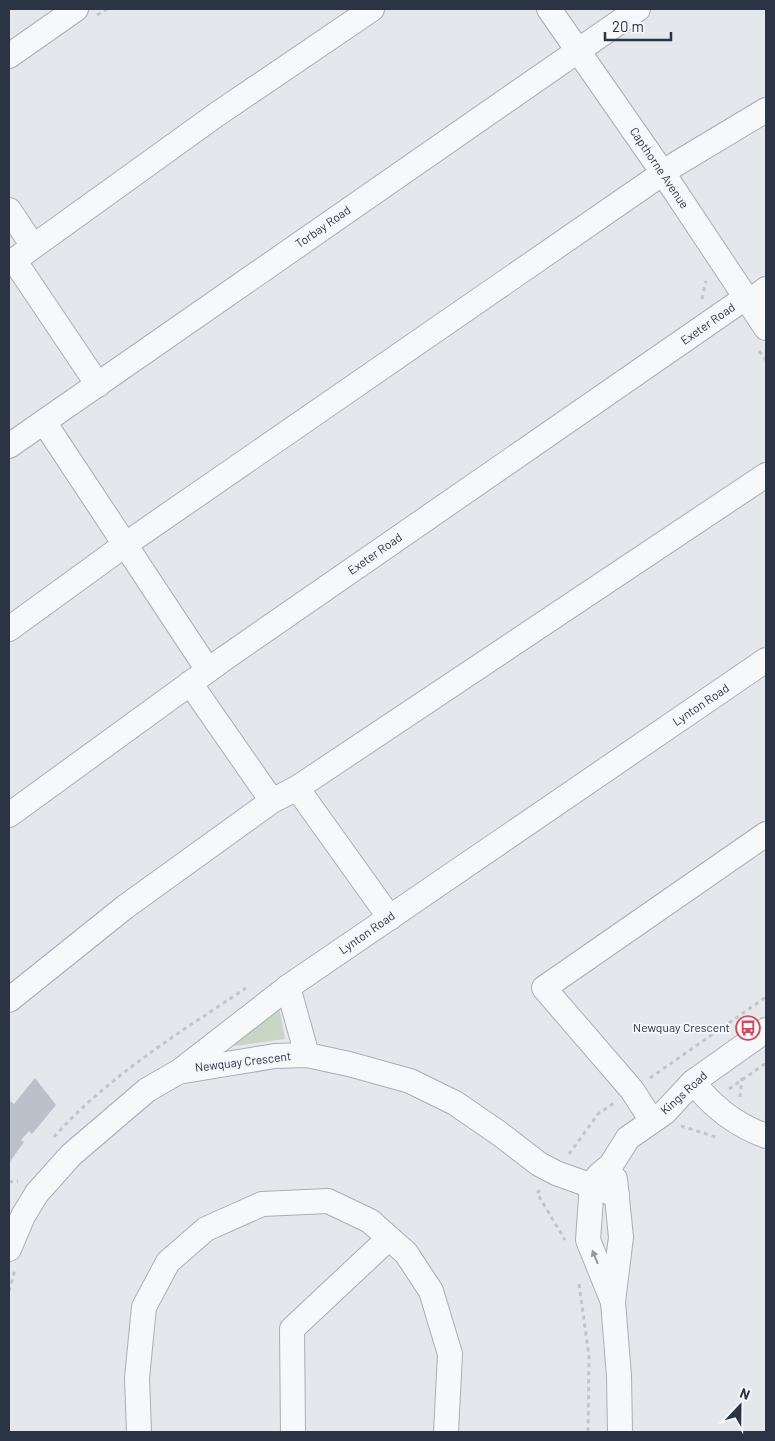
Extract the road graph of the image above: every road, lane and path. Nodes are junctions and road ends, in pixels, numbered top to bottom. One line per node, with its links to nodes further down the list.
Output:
1 (76, 9): 6 (street)
2 (372, 9): 10 (street)
3 (548, 9): 5 (street, Capthorne Avenue)
4 (638, 9): 5 (street, Torbay Road)
5 (578, 51): 8 (street, Capthorne Avenue); 15 (street, Torbay Road)
6 (9, 56)
7 (766, 110): 8 (street)
8 (663, 173): 12 (street, Capthorne Avenue); 19 (street)
9 (9, 210): 10 (street)
10 (19, 257): 15 (street)
11 (707, 278): 13 (path)
12 (753, 296): 14 (street, Capthorne Avenue); 22 (street, Exeter Road)
13 (702, 300)
14 (766, 328)
15 (98, 385): 16 (street, Torbay Road)
16 (44, 422): 17 (street, Torbay Road); 19 (street)
17 (9, 446)
18 (766, 475): 23 (street)
19 (126, 544): 20 (street); 22 (street)
20 (9, 629)
21 (766, 660): 27 (street, Lynton Road)
22 (199, 676): 24 (street); 25 (street, Exeter Road)
23 (297, 788): 24 (street); 27 (street)
24 (272, 801): 29 (street)
25 (9, 815)
26 (766, 834): 36 (street)
27 (390, 918): 28 (street, Lynton Road)
28 (288, 987): 31 (street, Newquay Crescent); 33 (street, Lynton Road)
29 (9, 1000)
30 (766, 1030): 34 (street, Kings Road)
31 (307, 1055): 33 (street, Newquay Crescent); 40 (street, Newquay Crescent)
32 (766, 1063): 35 (path)
33 (180, 1071): 44 (street, Lynton Road)
34 (693, 1082): 35 (street); 36 (street, Kings Road)
35 (710, 1103): 37 (street); 38 (path)
36 (652, 1121): 39 (street, Kings Road)
37 (766, 1136)
38 (722, 1139)
39 (611, 1165): 40 (street, Kings Road); 43 (street)
40 (592, 1184): 43 (street, Newquay Crescent); 48 (street, one-way to 40)
41 (532, 1186): 42 (path)
42 (537, 1193)
43 (617, 1195): 48 (street)
44 (16, 1212): 46 (street, Lynton Road)
45 (389, 1238): 49 (street); 50 (street); 51 (street)
46 (13, 1256): 47 (path)
47 (9, 1291)
48 (613, 1302): 52 (street)
49 (139, 1432)
50 (293, 1432)
51 (446, 1432)
52 (620, 1432)

